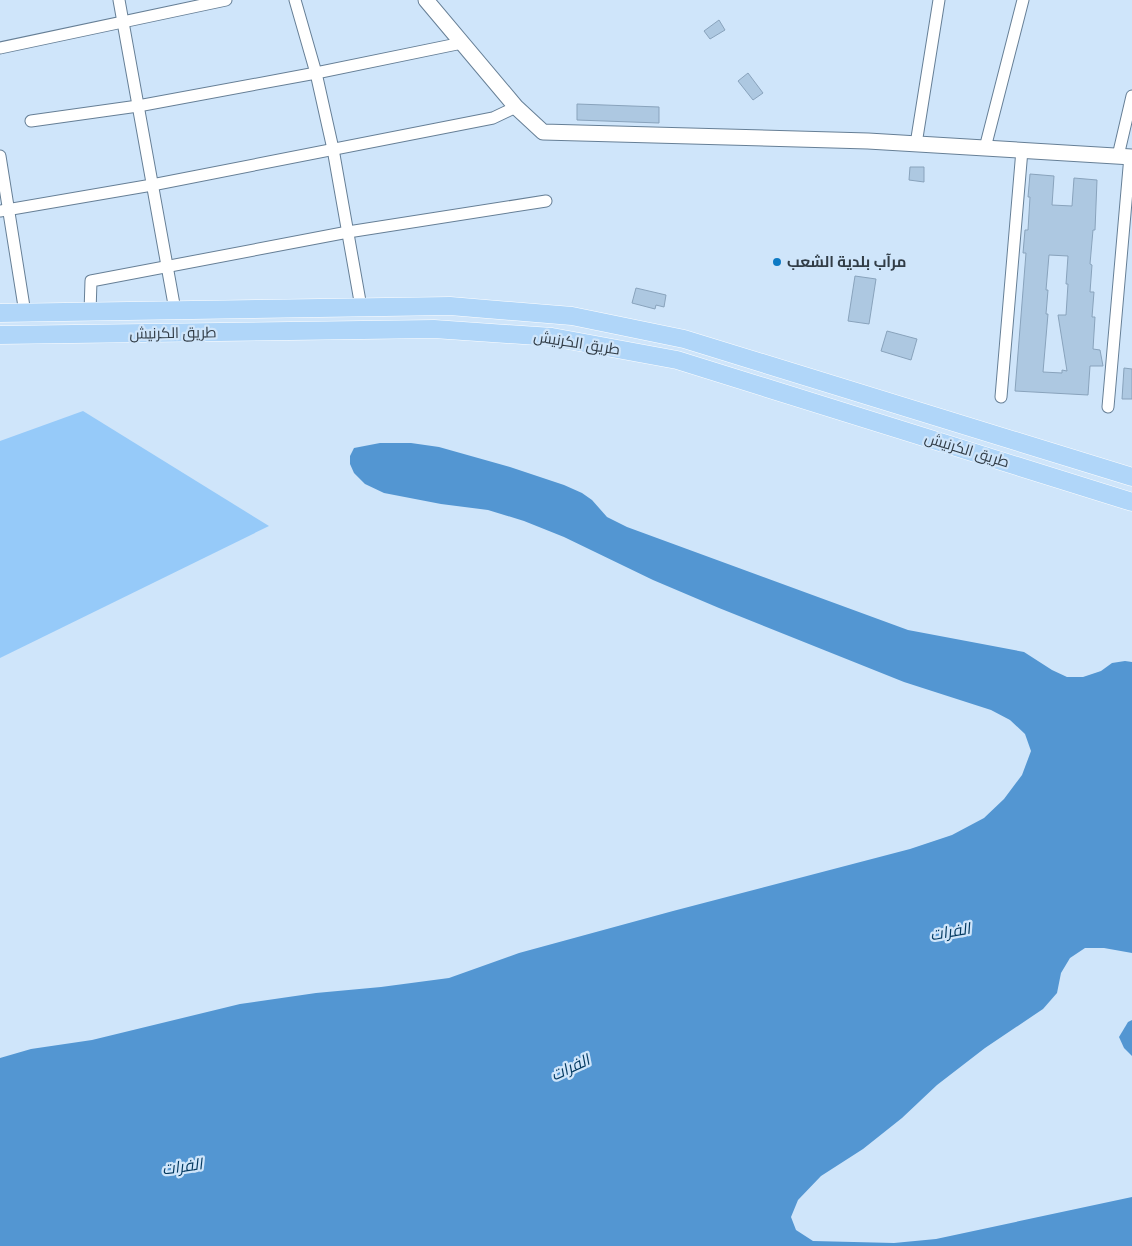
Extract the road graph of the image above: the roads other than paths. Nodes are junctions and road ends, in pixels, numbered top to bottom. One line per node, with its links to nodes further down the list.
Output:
1 (119, 0): 7 (street)
2 (226, 0): 7 (street)
3 (295, 0): 10 (street)
4 (426, 0): 8 (street)
5 (939, 0): 15 (street)
6 (1023, 0): 16 (street)
7 (123, 22): 9 (street); 12 (street)
8 (462, 43): 10 (street); 13 (street)
9 (0, 48)
10 (316, 72): 12 (street); 17 (street)
11 (1132, 96): 20 (street)
12 (138, 106): 14 (street); 21 (street)
13 (516, 107): 15 (street); 17 (street)
14 (31, 121)
15 (916, 144): 16 (street)
16 (985, 148): 18 (street)
17 (333, 149): 21 (street); 24 (street)
18 (1022, 150): 20 (street); 32 (street)
19 (0, 156): 23 (street)
20 (1127, 156): 33 (street)
21 (152, 185): 23 (street); 25 (street)
22 (546, 201): 24 (street)
23 (4, 210): 30 (street)
24 (348, 232): 25 (street); 26 (street)
25 (167, 265): 27 (street); 28 (street)
26 (361, 307): 27 (main road, طريق الكرنيش); 34 (main road, طريق الكرنيش)
27 (175, 310): 28 (main road, طريق الكرنيش)
28 (90, 312): 30 (main road, طريق الكرنيش)
29 (0, 313): 30 (main road, طريق الكرنيش)
30 (25, 313)
31 (0, 336): 35 (main road, طريق الكرنيش)
32 (1001, 398)
33 (1108, 407)
34 (1132, 477)
35 (1132, 502)

